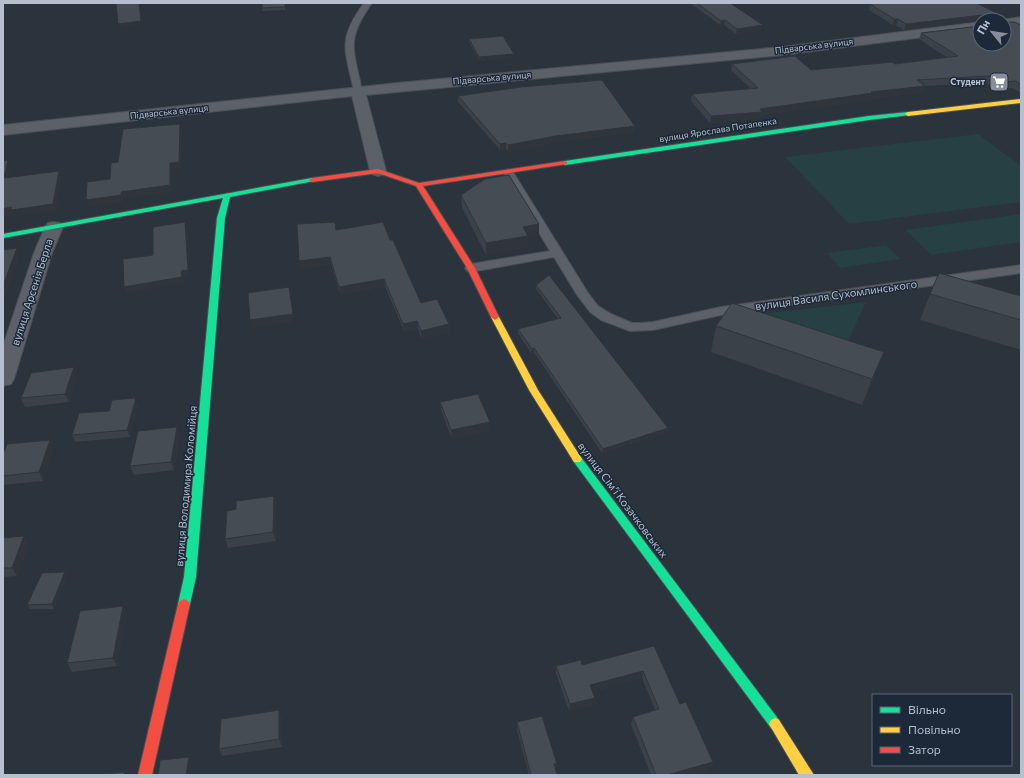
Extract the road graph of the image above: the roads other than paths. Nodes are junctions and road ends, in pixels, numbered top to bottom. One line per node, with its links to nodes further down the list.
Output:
1 (368, 3): 3 (lane)
2 (972, 27): 3 (street, Підварська вулиця)
3 (358, 92): 5 (street, Підварська вулиця); 6 (street)
4 (1021, 102): 7 (street, вулиця Ярослава Потапенка)
5 (3, 130)
6 (378, 171): 8 (street); 9 (street)
7 (508, 172): 8 (street, вулиця Ярослава Потапенка); 12 (lane, вулиця Василя Сухомлинського)
8 (419, 185): 13 (street, вулиця Сімʼї Козачковських)
9 (227, 195): 10 (street); 16 (street, вулиця Володимира Коломійця)
10 (54, 227): 11 (street); 15 (street, вулиця Арсенія Берла)
11 (3, 236)
12 (558, 253): 13 (lane); 14 (lane, вулиця Василя Сухомлинського)
13 (470, 268): 17 (street, вулиця Сімʼї Козачковських)
14 (1021, 269)
15 (5, 370)
16 (145, 775)
17 (807, 775)

